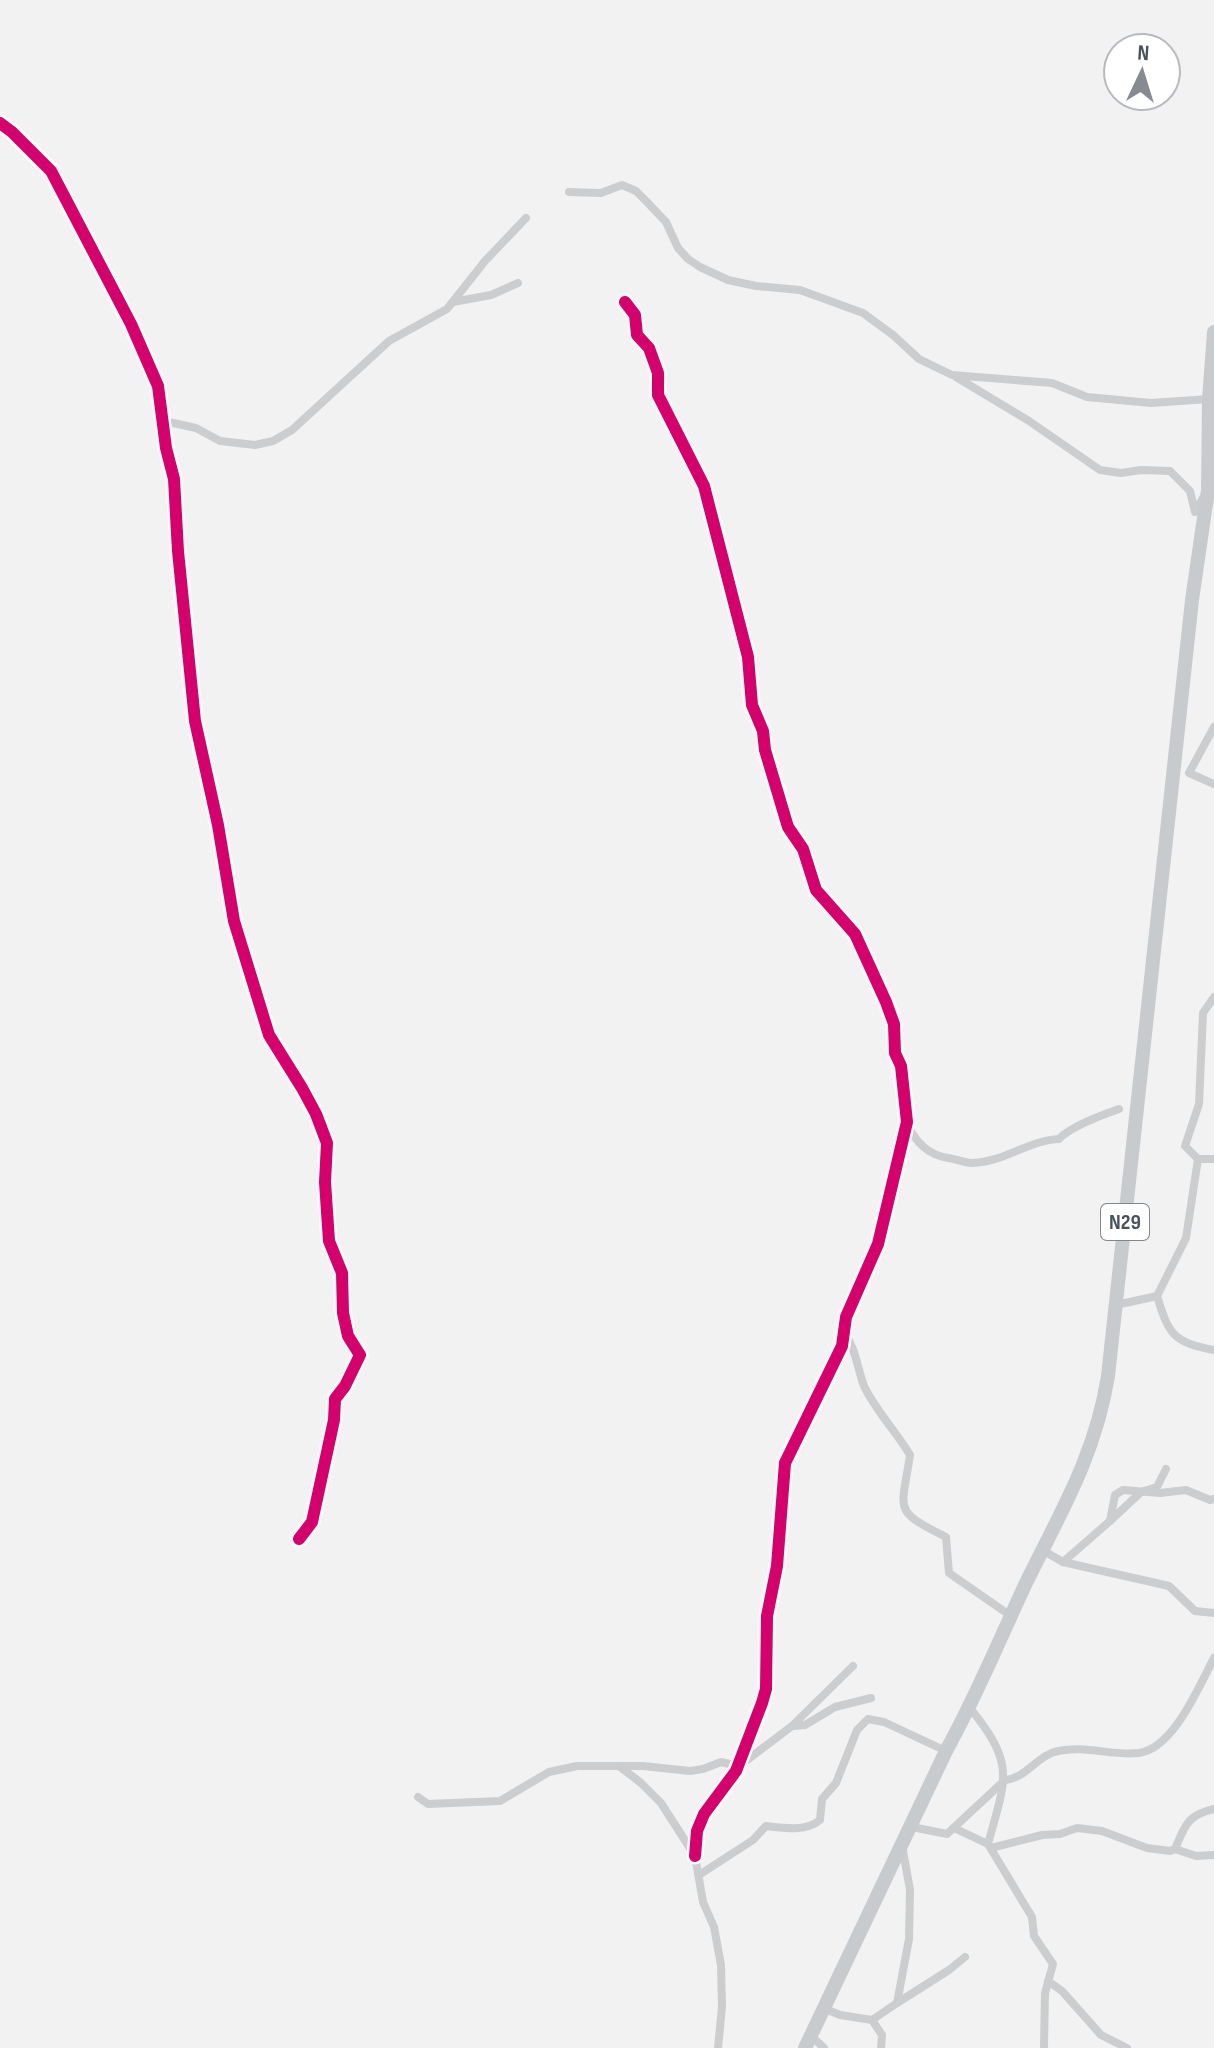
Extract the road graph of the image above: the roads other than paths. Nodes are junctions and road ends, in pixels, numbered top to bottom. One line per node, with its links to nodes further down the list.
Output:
1 (0, 123): 10 (street)
2 (569, 192): 8 (street)
3 (526, 218): 5 (street)
4 (518, 283): 5 (street)
5 (453, 302): 10 (street)
6 (625, 302): 18 (street)
7 (1214, 332): 9 (main road, N29)
8 (952, 375): 9 (street); 11 (street)
9 (1209, 399): 11 (main road, N29)
10 (164, 421): 29 (street)
11 (1208, 490): 14 (main road, N29)
12 (1214, 727): 13 (street)
13 (1189, 773): 14 (street); 15 (street)
14 (1172, 784): 22 (main road, N29)
15 (1214, 784)
16 (1214, 997): 19 (street)
17 (1119, 1109): 18 (street)
18 (907, 1122): 23 (street)
19 (1198, 1159): 20 (street); 21 (street)
20 (1214, 1159)
21 (1157, 1296): 22 (street); 24 (street)
22 (1116, 1305): 30 (main road, N29)
23 (844, 1332): 33 (street); 41 (street)
24 (1214, 1350)
25 (1166, 1469): 26 (street)
26 (1141, 1492): 27 (street); 28 (street); 28 (street)
27 (1214, 1499)
28 (1110, 1521): 31 (street)
29 (299, 1539)
30 (1042, 1550): 31 (street); 33 (main road, N29)
31 (1063, 1562): 32 (street)
32 (1214, 1613)
33 (1011, 1616): 37 (main road, N29)
34 (1214, 1658): 42 (street)
35 (853, 1666): 38 (street)
36 (871, 1698): 38 (street)
37 (970, 1708): 39 (main road, N29); 42 (street)
38 (792, 1726): 41 (street)
39 (946, 1751): 45 (main road, N29); 52 (street)
40 (619, 1766): 41 (street); 43 (street); 51 (street)
41 (738, 1766): 51 (street)
42 (1005, 1780): 46 (street); 48 (street)
43 (418, 1797)
44 (1214, 1809): 49 (street)
45 (912, 1827): 46 (street); 47 (main road, N29)
46 (954, 1828): 48 (street)
47 (902, 1844): 55 (street); 56 (main road, N29)
48 (989, 1846): 49 (street); 54 (street)
49 (1175, 1849): 50 (street)
50 (1214, 1855)
51 (695, 1856): 52 (street)
52 (699, 1875): 59 (street)
53 (965, 1957): 55 (street)
54 (1048, 1981): 62 (street); 63 (street)
55 (897, 2003): 57 (street)
56 (823, 2008): 57 (street); 58 (main road, N29)
57 (872, 2020): 61 (street)
58 (808, 2042): 60 (street)
59 (718, 2048)
60 (824, 2048)
61 (881, 2048)
62 (1044, 2048)
63 (1127, 2048)

